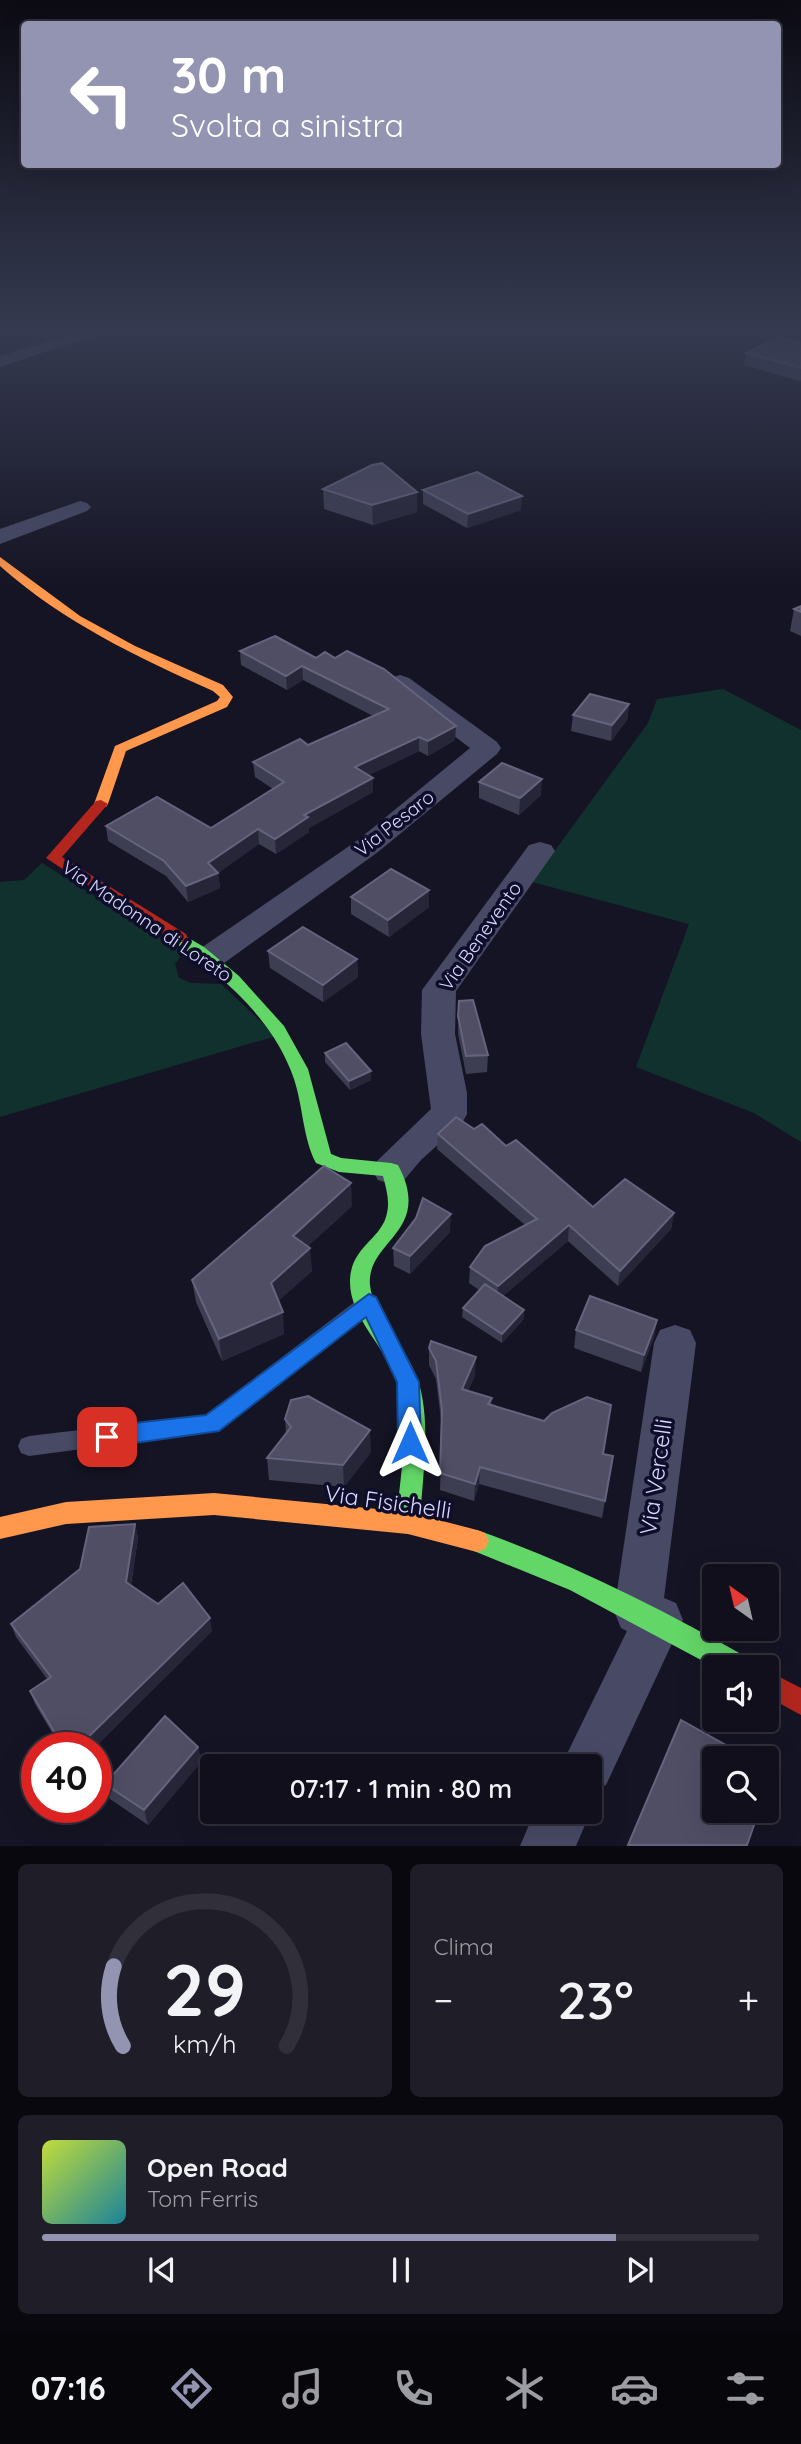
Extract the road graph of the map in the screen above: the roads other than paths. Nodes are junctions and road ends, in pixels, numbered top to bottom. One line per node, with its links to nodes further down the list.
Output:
1 (80, 508): 2 (street)
2 (0, 537)
3 (0, 560): 6 (street, Via Madonna di Loreto)
4 (400, 682): 6 (street, Via Pesaro)
5 (540, 851): 7 (street, Via Benevento)
6 (209, 958): 7 (street, Via Madonna di Loreto)
7 (391, 1170): 8 (street)
8 (369, 1303): 10 (lane); 11 (street)
9 (675, 1343): 13 (street, Via Vercelli)
10 (29, 1446)
11 (408, 1523): 12 (street, Via Fisichelli); 13 (street, Via Fisichelli)
12 (0, 1528)
13 (649, 1615): 14 (street, Via Fisichelli); 17 (street, Via Vercelli)
14 (718, 1655)
15 (779, 1689): 16 (street)
16 (801, 1702)
17 (592, 1754)
18 (558, 1824): 19 (street)
19 (547, 1846)

